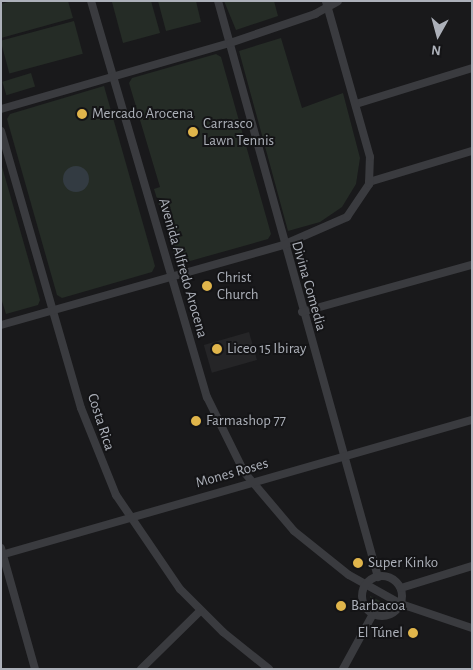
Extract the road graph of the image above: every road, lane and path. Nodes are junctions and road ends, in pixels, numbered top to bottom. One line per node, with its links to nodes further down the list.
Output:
1 (91, 1): 7 (street, Avenida Alfredo Arocena)
2 (218, 1): 5 (street, Divina Comedia)
3 (338, 1): 4 (street)
4 (327, 4): 5 (street); 8 (street)
5 (230, 43): 7 (street); 13 (street, Divina Comedia)
6 (472, 68): 8 (street)
7 (113, 77): 9 (street); 15 (street, Avenida Alfredo Arocena)
8 (356, 104): 12 (street)
9 (1, 109)
10 (1, 131): 16 (street, Costa Rica)
11 (472, 151): 12 (street)
12 (369, 182): 13 (street)
13 (283, 245): 15 (street); 17 (street, Divina Comedia)
14 (472, 266): 17 (street)
15 (171, 276): 16 (street); 21 (street, Avenida Alfredo Arocena)
16 (54, 309): 18 (street); 22 (street, Costa Rica)
17 (302, 312): 20 (street, Divina Comedia)
18 (1, 325)
19 (472, 420): 20 (street, Mones Roses)
20 (344, 456): 21 (street, Mones Roses); 25 (street, Divina Comedia)
21 (251, 482): 22 (street, Mones Roses); 26 (street, Avenida Alfredo Arocena)
22 (129, 517): 23 (street, Mones Roses); 29 (street, Costa Rica)
23 (2, 553): 32 (street)
24 (472, 566): 27 (street)
25 (378, 577): 26 (street); 27 (street)
26 (366, 585): 28 (street, Avenida Alfredo Arocena); 30 (street)
27 (401, 588): 28 (street)
28 (401, 604): 30 (street); 31 (street, Avenida Alfredo Arocena)
29 (200, 611): 33 (street); 34 (street, Costa Rica)
30 (373, 614): 35 (street)
31 (472, 628)
32 (35, 669)
33 (141, 669)
34 (270, 669)
35 (343, 669)

